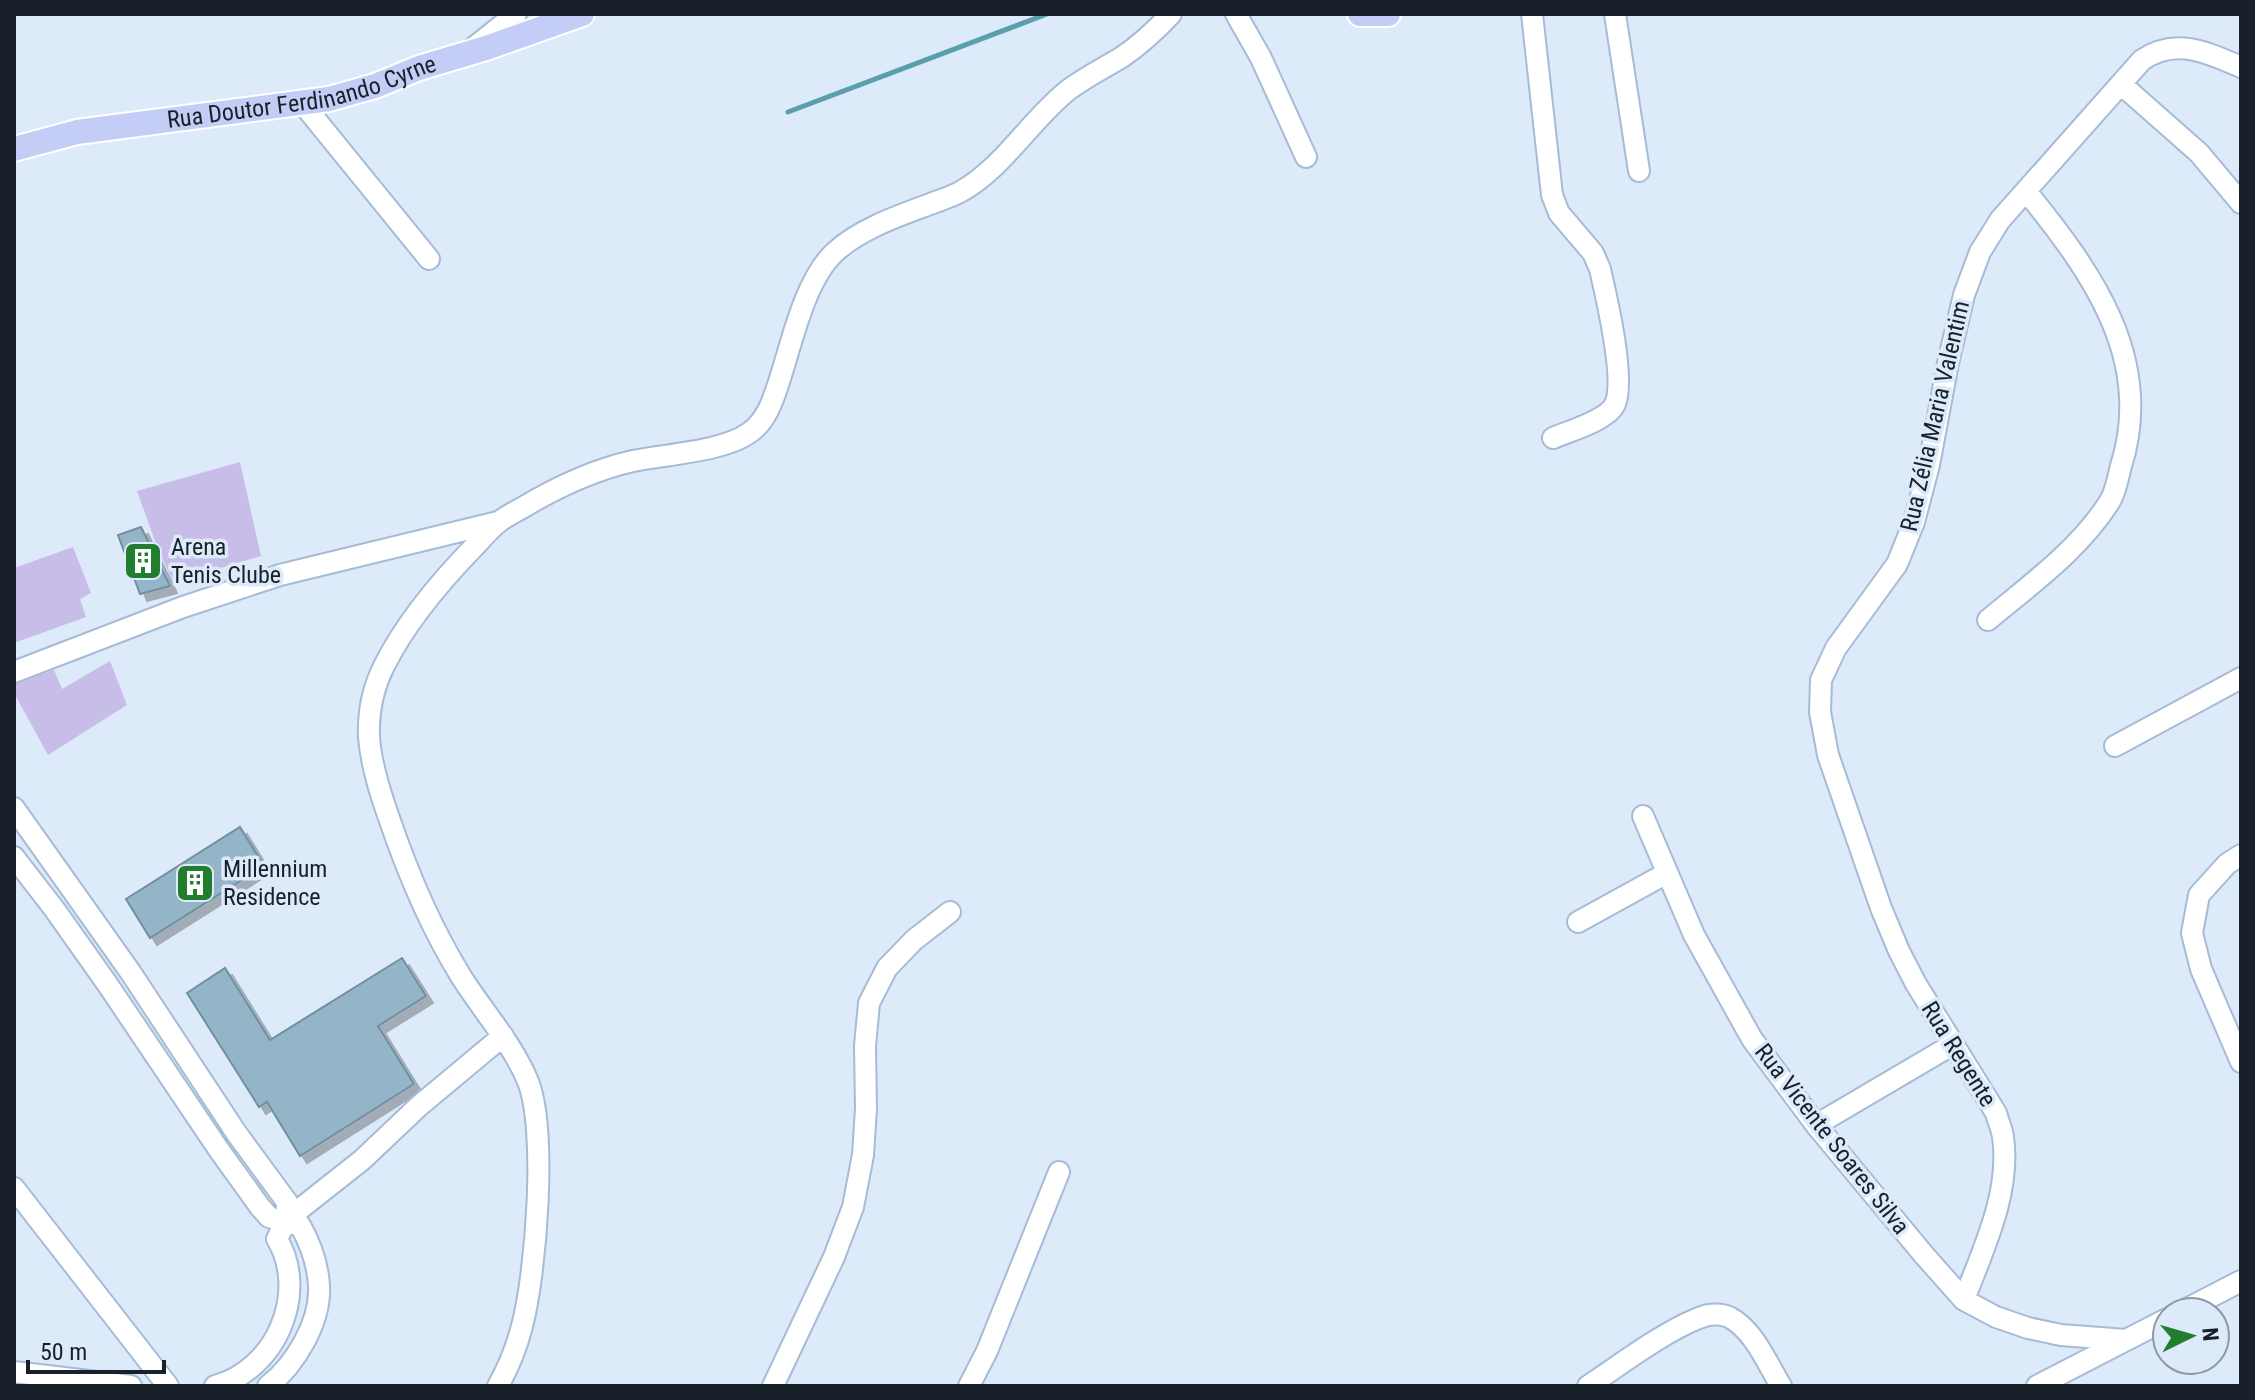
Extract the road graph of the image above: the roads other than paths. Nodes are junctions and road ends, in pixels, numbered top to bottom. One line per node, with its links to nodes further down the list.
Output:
1 (516, 14): 9 (street)
2 (582, 14): 9 (main road, Rua Doutor Ferdinando Cyrne)
3 (1171, 14): 20 (street)
4 (1236, 14): 14 (street)
5 (1360, 14): 6 (main road)
6 (1388, 14)
7 (1532, 14): 19 (street)
8 (1615, 14): 15 (street)
9 (466, 54): 12 (main road, Rua Doutor Ferdinando Cyrne)
10 (2241, 67): 11 (street, Rua Zélia Maria Valentim)
11 (2122, 85): 16 (street, Rua Zélia Maria Valentim); 17 (street)
12 (303, 104): 13 (main road, Rua Doutor Ferdinando Cyrne); 18 (street)
13 (14, 149)
14 (1306, 157)
15 (1639, 171)
16 (2026, 191): 21 (street); 32 (street, Rua Zélia Maria Valentim)
17 (2241, 203)
18 (429, 259)
19 (1553, 438)
20 (498, 522): 22 (street); 33 (street)
21 (1988, 620)
22 (14, 672)
23 (2241, 678): 24 (street)
24 (2115, 746)
25 (14, 808): 39 (street)
26 (1643, 816): 29 (street, Rua Vicente Soares Silva)
27 (2241, 855): 35 (street)
28 (14, 857): 39 (street)
29 (1667, 873): 31 (street); 36 (street, Rua Vicente Soares Silva)
30 (950, 912): 51 (street)
31 (1578, 922)
32 (1899, 951): 34 (street, Rua Regente)
33 (503, 1036): 39 (street); 50 (street)
34 (1952, 1045): 36 (street); 42 (street, Rua Regente)
35 (2241, 1062)
36 (1816, 1125): 42 (street, Rua Vicente Soares Silva)
37 (1059, 1172): 52 (street)
38 (14, 1188): 47 (street)
39 (286, 1220): 48 (street); 49 (street)
40 (2241, 1281): 41 (street)
41 (2212, 1296)
42 (1964, 1300): 44 (street, Rua Vicente Soares Silva)
43 (2151, 1327): 44 (street)
44 (2126, 1340): 55 (street)
45 (14, 1372): 46 (street)
46 (131, 1386)
47 (168, 1386)
48 (215, 1386)
49 (268, 1386)
50 (498, 1386)
51 (773, 1386)
52 (969, 1386)
53 (1588, 1386): 54 (street)
54 (1781, 1386)
55 (2037, 1386)

